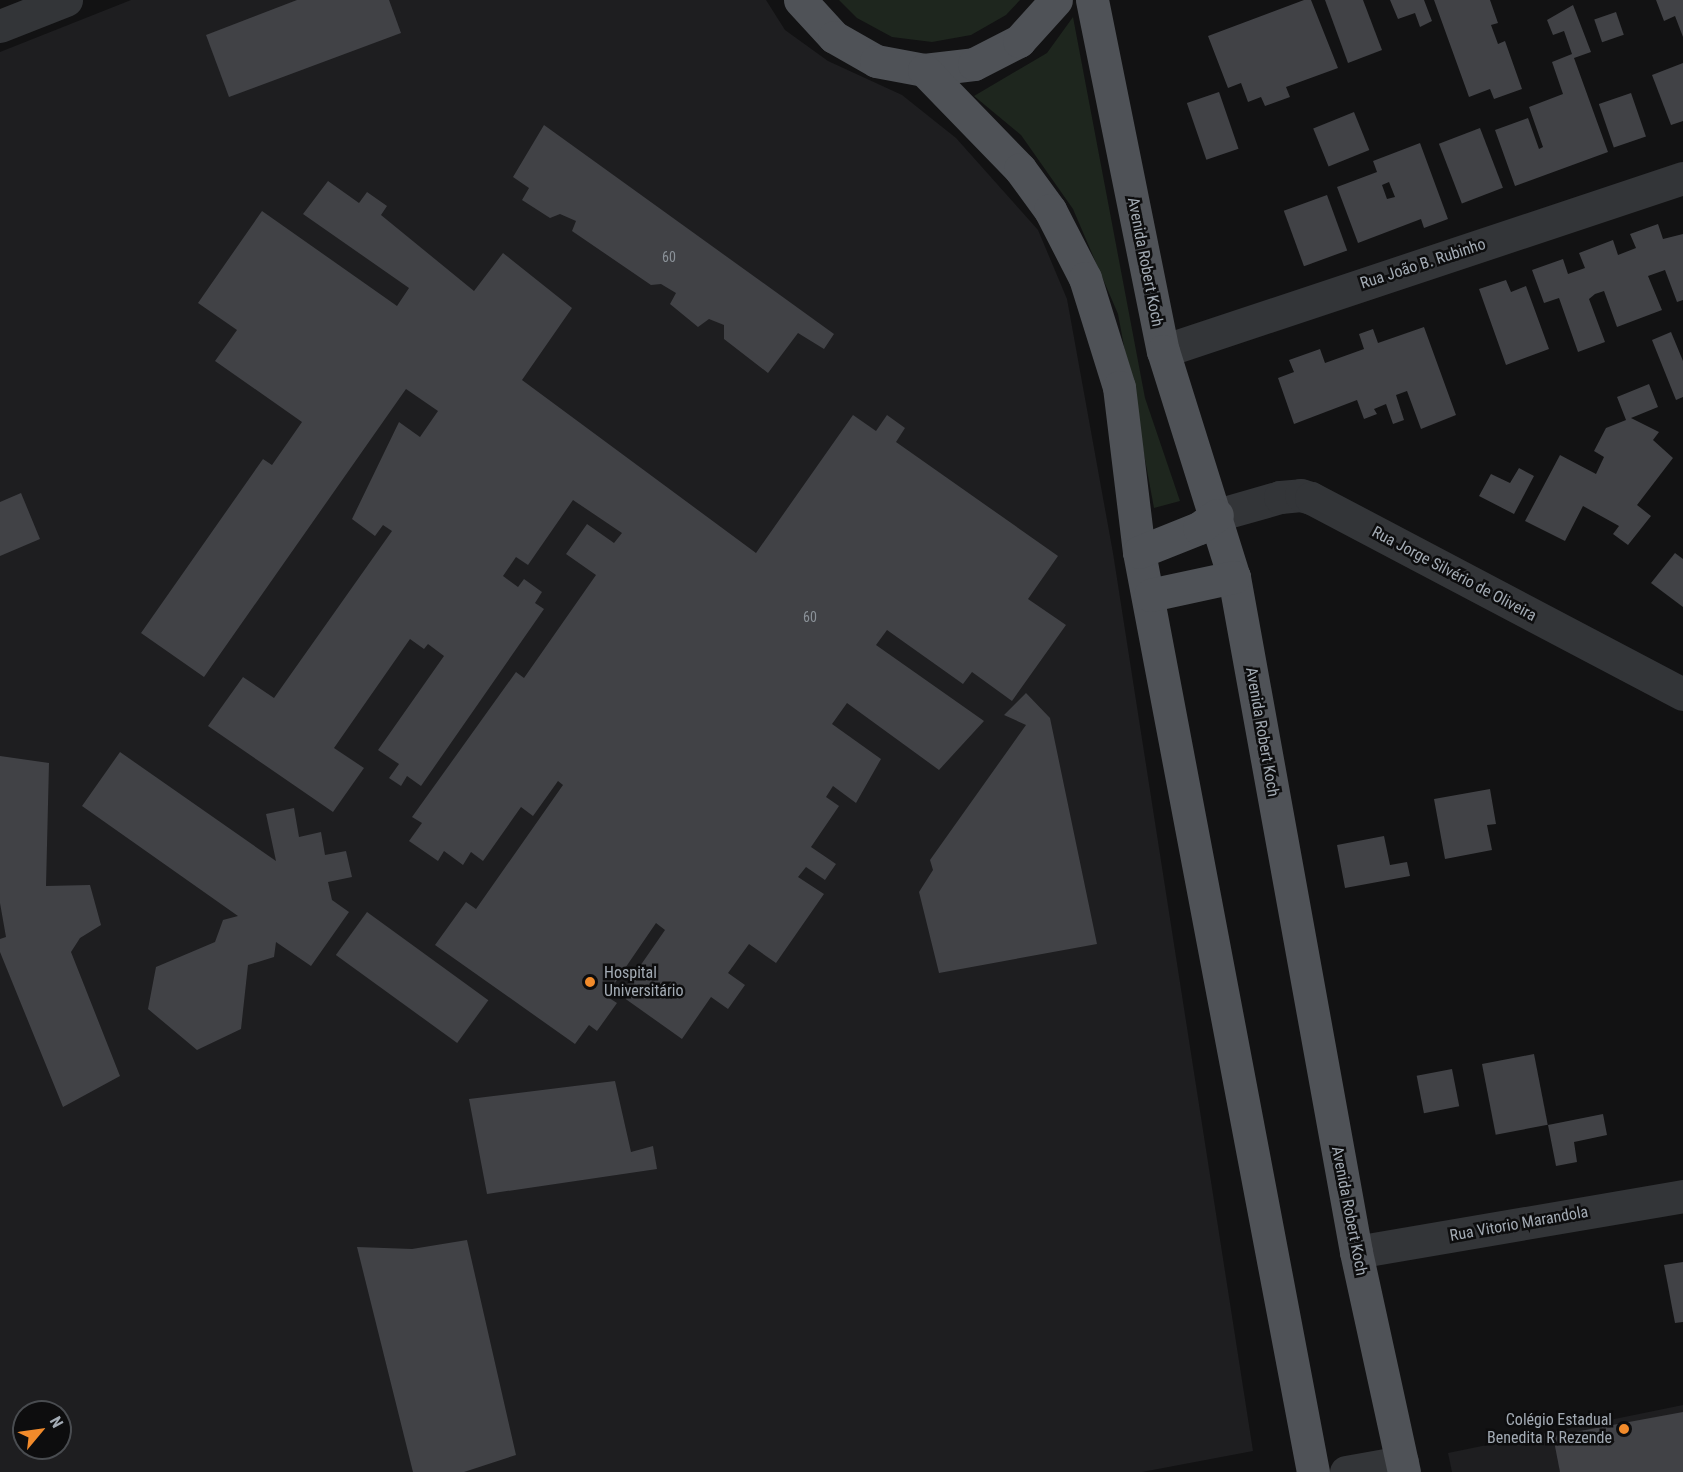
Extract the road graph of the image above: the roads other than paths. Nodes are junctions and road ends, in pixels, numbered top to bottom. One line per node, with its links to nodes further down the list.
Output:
1 (66, 0): 5 (street)
2 (800, 0): 6 (main road)
3 (1056, 0): 6 (main road)
4 (1092, 0): 8 (main road, Avenida Robert Koch)
5 (0, 26)
6 (924, 70): 10 (main road)
7 (1683, 177): 8 (street, Rua João B. Rubinho)
8 (1162, 351): 9 (main road, Avenida Robert Koch)
9 (1217, 515): 10 (main road); 11 (main road, Avenida Robert Koch); 13 (street, Rua Jorge Silvério de Oliveira)
10 (1139, 552): 12 (main road)
11 (1234, 577): 12 (main road); 15 (main road, Avenida Robert Koch)
12 (1150, 595): 17 (main road)
13 (1683, 694)
14 (1683, 1196): 15 (street, Rua Vitorio Marandola)
15 (1356, 1252): 16 (main road, Avenida Robert Koch)
16 (1403, 1467): 18 (street)
17 (1313, 1472)
18 (1346, 1472)

